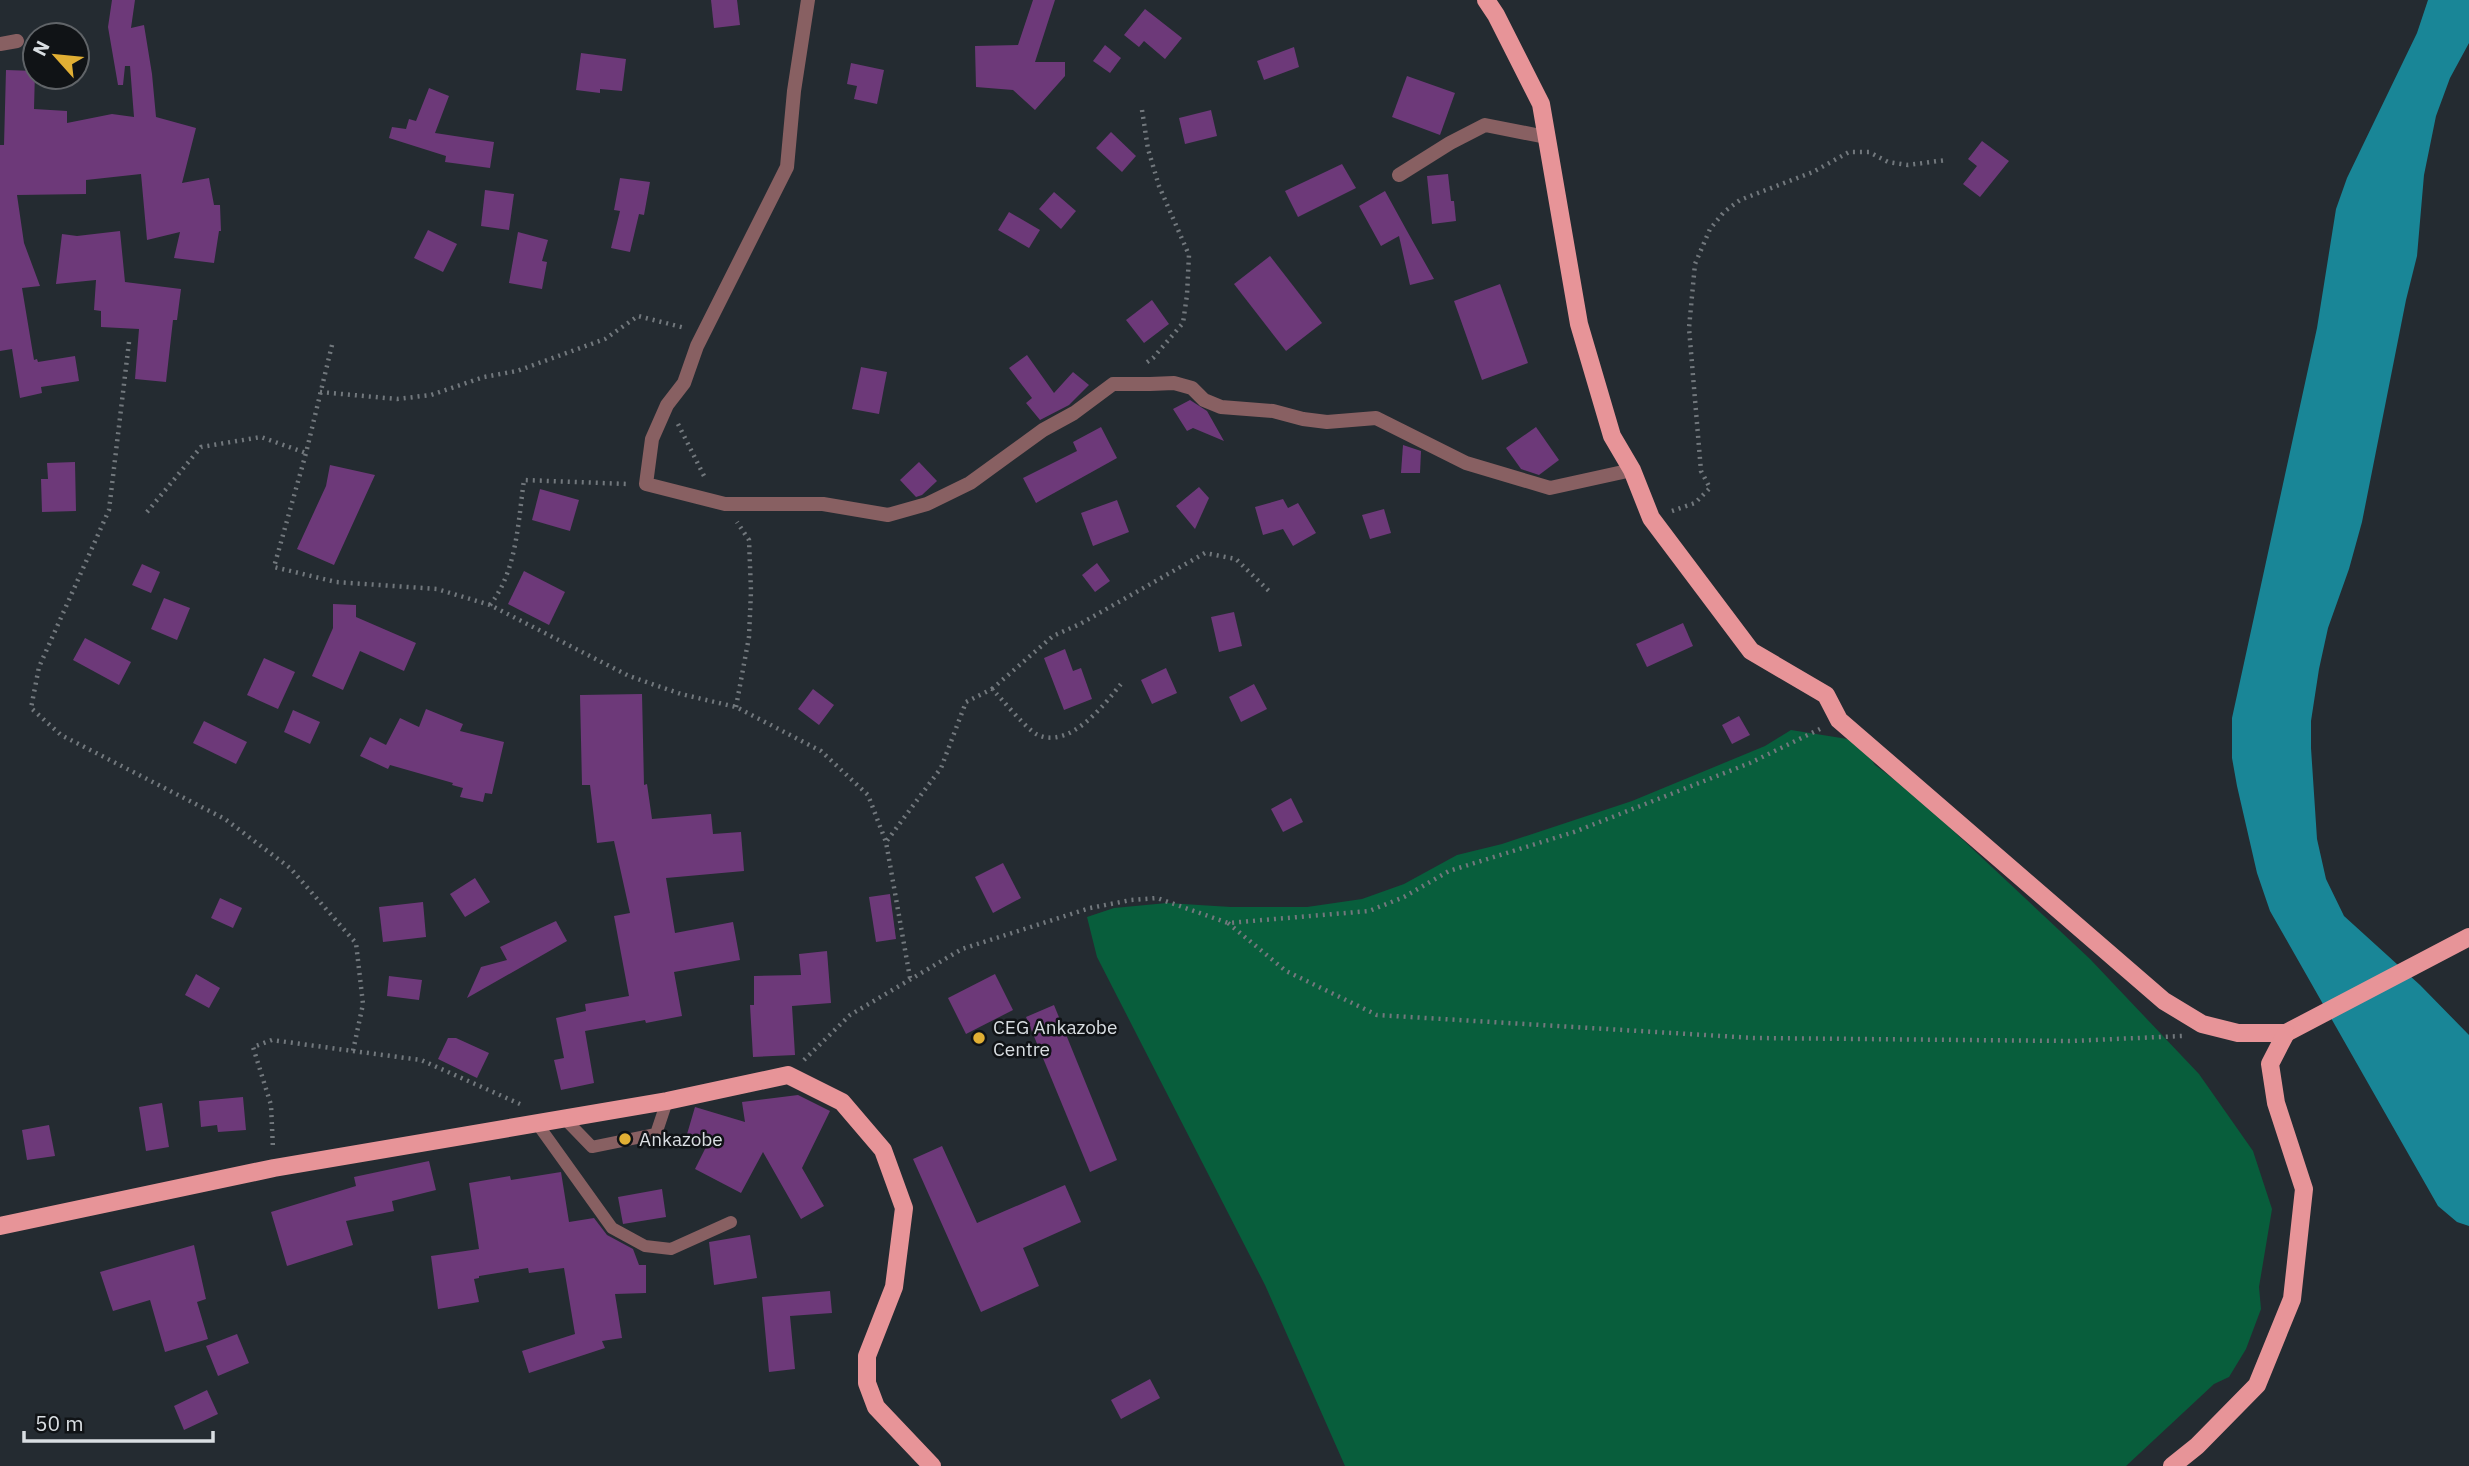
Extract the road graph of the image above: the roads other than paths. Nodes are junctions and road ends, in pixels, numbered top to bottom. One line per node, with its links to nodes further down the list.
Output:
1 (807, 0): 7 (street)
2 (1486, 0): 5 (main road)
3 (17, 41): 4 (street)
4 (0, 44)
5 (1546, 137): 6 (street); 7 (main road)
6 (1399, 174)
7 (1632, 470): 9 (main road)
8 (2468, 937): 9 (main road)
9 (2286, 1033): 16 (main road)
10 (667, 1101): 11 (main road); 11 (lane); 15 (main road)
11 (563, 1117): 12 (main road)
12 (536, 1122): 13 (lane); 14 (main road)
13 (731, 1222)
14 (0, 1226)
15 (932, 1466)
16 (2172, 1466)

